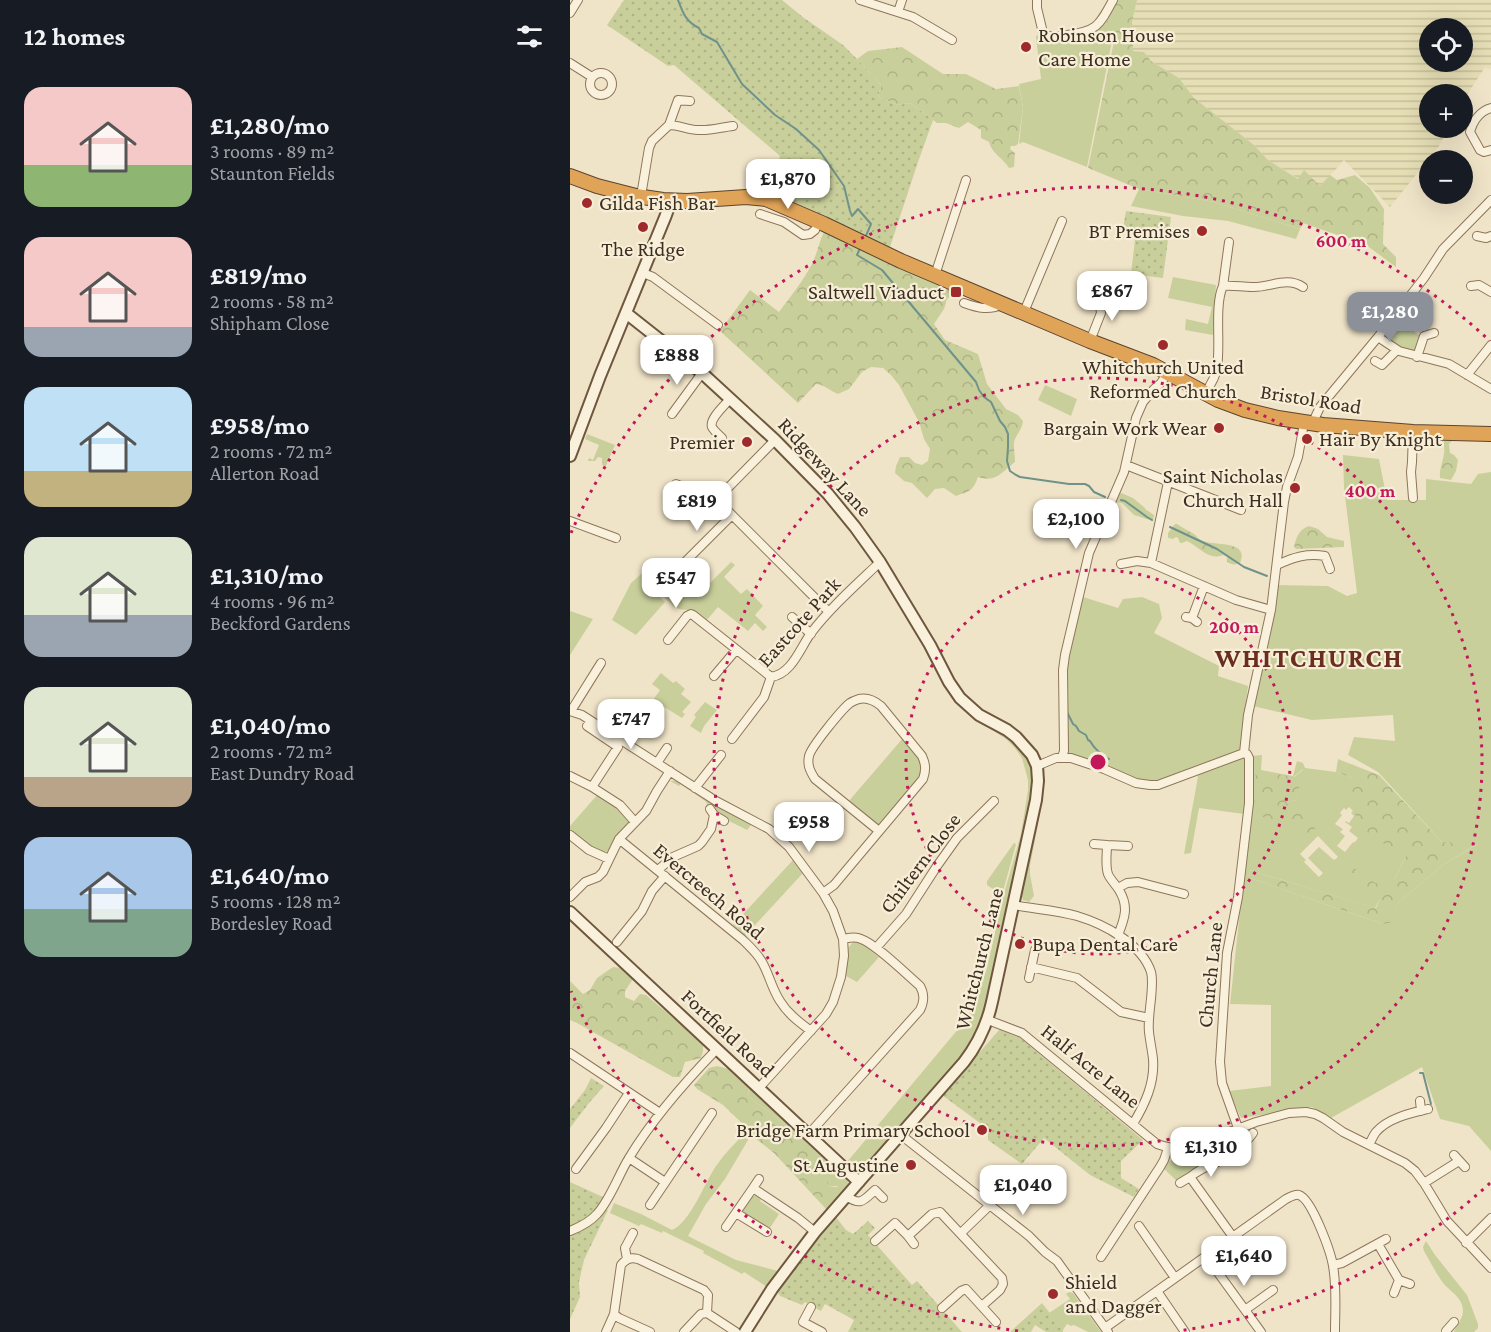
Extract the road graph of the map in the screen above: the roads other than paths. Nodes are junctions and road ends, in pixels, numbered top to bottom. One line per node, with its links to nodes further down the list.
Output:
1 (579, 0): 8 (street)
2 (860, 0): 7 (street)
3 (902, 0): 7 (street)
4 (1032, 0): 6 (street)
5 (1113, 0): 6 (street)
6 (1037, 4)
7 (898, 12): 9 (street)
8 (570, 13)
9 (952, 40)
10 (570, 63): 11 (street)
11 (592, 77)
12 (690, 101): 14 (street)
13 (1491, 108): 16 (street)
14 (669, 125): 15 (street); 19 (street)
15 (733, 126)
16 (1491, 150)
17 (570, 176): 19 (highway, Bristol Road)
18 (966, 180): 27 (street)
19 (641, 196): 21 (highway, Bristol Road)
20 (1491, 200): 39 (street, Church Lane)
21 (670, 201): 24 (highway, Bristol Road); 26 (street)
22 (760, 214): 24 (street)
23 (1062, 221): 35 (street)
24 (821, 223): 27 (highway, Bristol Road)
25 (1229, 243): 29 (street)
26 (643, 273): 36 (street); 37 (street)
27 (935, 275): 34 (highway, Bristol Road)
28 (1477, 283): 31 (street)
29 (1223, 286): 30 (street); 49 (street)
30 (1303, 287)
31 (1491, 292)
32 (1099, 299): 40 (street)
33 (964, 303): 34 (street)
34 (1004, 303): 35 (highway, Bristol Road)
35 (1024, 312): 40 (highway, Bristol Road)
36 (626, 313): 46 (street, Ridgeway Lane); 56 (street)
37 (718, 321)
38 (1434, 333): 43 (street)
39 (1378, 337): 42 (street); 52 (street, Church Lane)
40 (1090, 341): 45 (highway, Bristol Road)
41 (1491, 345): 47 (street)
42 (1398, 350): 43 (street); 44 (street)
43 (1416, 357): 47 (street)
44 (1380, 365)
45 (1168, 372): 49 (highway, Bristol Road); 59 (street)
46 (702, 373): 50 (street, Ridgeway Lane); 51 (street)
47 (1467, 375): 48 (street)
48 (1491, 389)
49 (1205, 393): 52 (highway, Bristol Road)
50 (730, 399): 55 (street); 57 (street, Ridgeway Lane)
51 (672, 414)
52 (1308, 423): 53 (highway, Bristol Road); 72 (street, Church Lane)
53 (1413, 432): 54 (highway, Bristol Road); 62 (street)
54 (1491, 434)
55 (722, 438)
56 (573, 440): 58 (street)
57 (775, 440): 63 (street); 69 (street, Ridgeway Lane)
58 (570, 456)
59 (1126, 465): 60 (street); 93 (street)
60 (1168, 482): 64 (street); 70 (street)
61 (676, 484): 63 (street)
62 (1413, 498)
63 (719, 500): 65 (street)
64 (1241, 510)
65 (732, 515): 68 (street); 78 (street)
66 (570, 521): 67 (street)
67 (616, 538)
68 (686, 561): 73 (street); 74 (street)
69 (880, 562): 78 (street, Eastcote Park); 95 (street, Ridgeway Lane)
70 (1151, 563): 71 (street); 76 (street)
71 (1120, 564)
72 (1277, 565): 75 (street); 77 (street, Church Lane)
73 (679, 568)
74 (694, 569)
75 (1330, 569)
76 (1204, 586): 77 (street); 80 (street)
77 (1271, 610): 91 (street, Church Lane)
78 (829, 612): 81 (street, Eastcote Park)
79 (792, 617): 81 (street)
80 (1192, 619)
81 (811, 634): 86 (street, Eastcote Park)
82 (668, 640): 83 (street)
83 (736, 650): 85 (street); 86 (street)
84 (602, 663): 87 (street)
85 (714, 676)
86 (771, 676): 89 (street, Eastcote Park)
87 (570, 711): 94 (street)
88 (587, 726): 98 (street)
89 (737, 736)
90 (667, 748): 94 (street)
91 (1244, 753): 93 (street); 135 (street, Church Lane)
92 (720, 755): 99 (street)
93 (1062, 757): 95 (street)
94 (657, 763): 96 (street)
95 (1037, 766): 115 (street, Whitchurch Lane)
96 (670, 771): 99 (street); 102 (street)
97 (570, 776): 98 (street)
98 (592, 787): 102 (street)
99 (695, 788): 112 (street)
100 (994, 801): 120 (street, Chiltern Close)
101 (724, 821): 110 (street)
102 (635, 822): 105 (street)
103 (879, 831): 103 (street); 112 (street)
104 (570, 835): 109 (street)
105 (620, 839): 109 (street); 110 (street, Evercreech Road)
106 (1094, 844): 107 (street)
107 (1107, 845): 108 (street); 111 (street)
108 (1128, 846)
109 (609, 859): 114 (street)
110 (662, 873): 119 (street); 126 (street, Evercreech Road)
111 (1118, 888): 113 (street); 117 (street)
112 (823, 893): 118 (street)
113 (1184, 894)
114 (570, 897)
115 (1013, 905): 117 (street); 125 (street, Whitchurch Lane)
116 (570, 912): 127 (street, Fortfield Road)
117 (1118, 934): 124 (street)
118 (843, 939): 120 (street); 126 (street)
119 (617, 942)
120 (876, 948): 136 (street)
121 (1035, 950): 122 (street)
122 (1031, 967): 123 (street); 124 (street)
123 (1029, 978)
124 (1149, 1018): 134 (street)
125 (988, 1020): 134 (street, Half Acre Lane); 137 (street, Whitchurch Lane)
126 (811, 1031): 129 (street)
127 (716, 1050): 129 (street, Fortfield Road); 132 (street)
128 (571, 1056): 130 (street)
129 (759, 1088): 136 (street, Fortfield Road)
130 (629, 1093): 132 (street); 142 (street)
131 (1420, 1101): 138 (street)
132 (660, 1113): 141 (street)
133 (712, 1113): 148 (street)
134 (1132, 1124): 140 (street, Half Acre Lane)
135 (1238, 1128): 138 (street); 140 (street)
136 (808, 1135): 151 (street, Fortfield Road)
137 (901, 1135): 151 (street, Whitchurch Lane); 156 (street)
138 (1369, 1145): 150 (street)
139 (1255, 1146): 146 (street)
140 (1168, 1148): 174 (street)
141 (629, 1158): 148 (street); 161 (street)
142 (582, 1161): 144 (street); 145 (street)
143 (1459, 1161): 150 (street)
144 (590, 1167)
145 (576, 1169)
146 (1190, 1177): 149 (street); 167 (street)
147 (759, 1179): 152 (street)
148 (665, 1182): 155 (street)
149 (1180, 1183)
150 (1424, 1183): 170 (street)
151 (868, 1185): 153 (street, Whitchurch Lane); 153 (street); 154 (street)
152 (753, 1188): 157 (street); 163 (street)
153 (846, 1196): 163 (street, Whitchurch Lane)
154 (883, 1198)
155 (650, 1205)
156 (990, 1205): 165 (street); 192 (street)
157 (736, 1213): 160 (street); 162 (street)
158 (1491, 1218): 170 (street)
159 (1139, 1226): 178 (street)
160 (726, 1227)
161 (570, 1231)
162 (767, 1232)
163 (815, 1232): 197 (street, Whitchurch Lane)
164 (633, 1233): 175 (street)
165 (960, 1233): 166 (street); 184 (street)
166 (908, 1236): 169 (street); 171 (street)
167 (1233, 1237): 173 (street); 176 (street)
168 (1386, 1239): 172 (street)
169 (875, 1241)
170 (1466, 1243): 177 (street)
171 (914, 1244)
172 (1378, 1244): 176 (street); 179 (street)
173 (1206, 1256): 178 (street); 187 (street)
174 (1101, 1257)
175 (627, 1259): 188 (street); 189 (street)
176 (1333, 1265): 201 (street)
177 (1491, 1269)
178 (1175, 1278): 182 (street)
179 (1399, 1280): 180 (street); 183 (street)
180 (1410, 1284)
181 (1275, 1288): 187 (street)
182 (1157, 1291): 192 (street); 199 (street)
183 (1394, 1293)
184 (982, 1306): 186 (street); 190 (street)
185 (811, 1307): 198 (street)
186 (942, 1308)
187 (1245, 1310): 200 (street)
188 (707, 1313): 195 (street); 196 (street)
189 (615, 1314): 193 (street); 194 (street)
190 (996, 1322)
191 (1454, 1322): 202 (street)
192 (1106, 1330)
193 (606, 1332)
194 (650, 1332)
195 (684, 1332)
196 (736, 1332)
197 (745, 1332)
198 (822, 1332)
199 (1185, 1332)
200 (1261, 1332)
201 (1335, 1332)
202 (1446, 1332)

